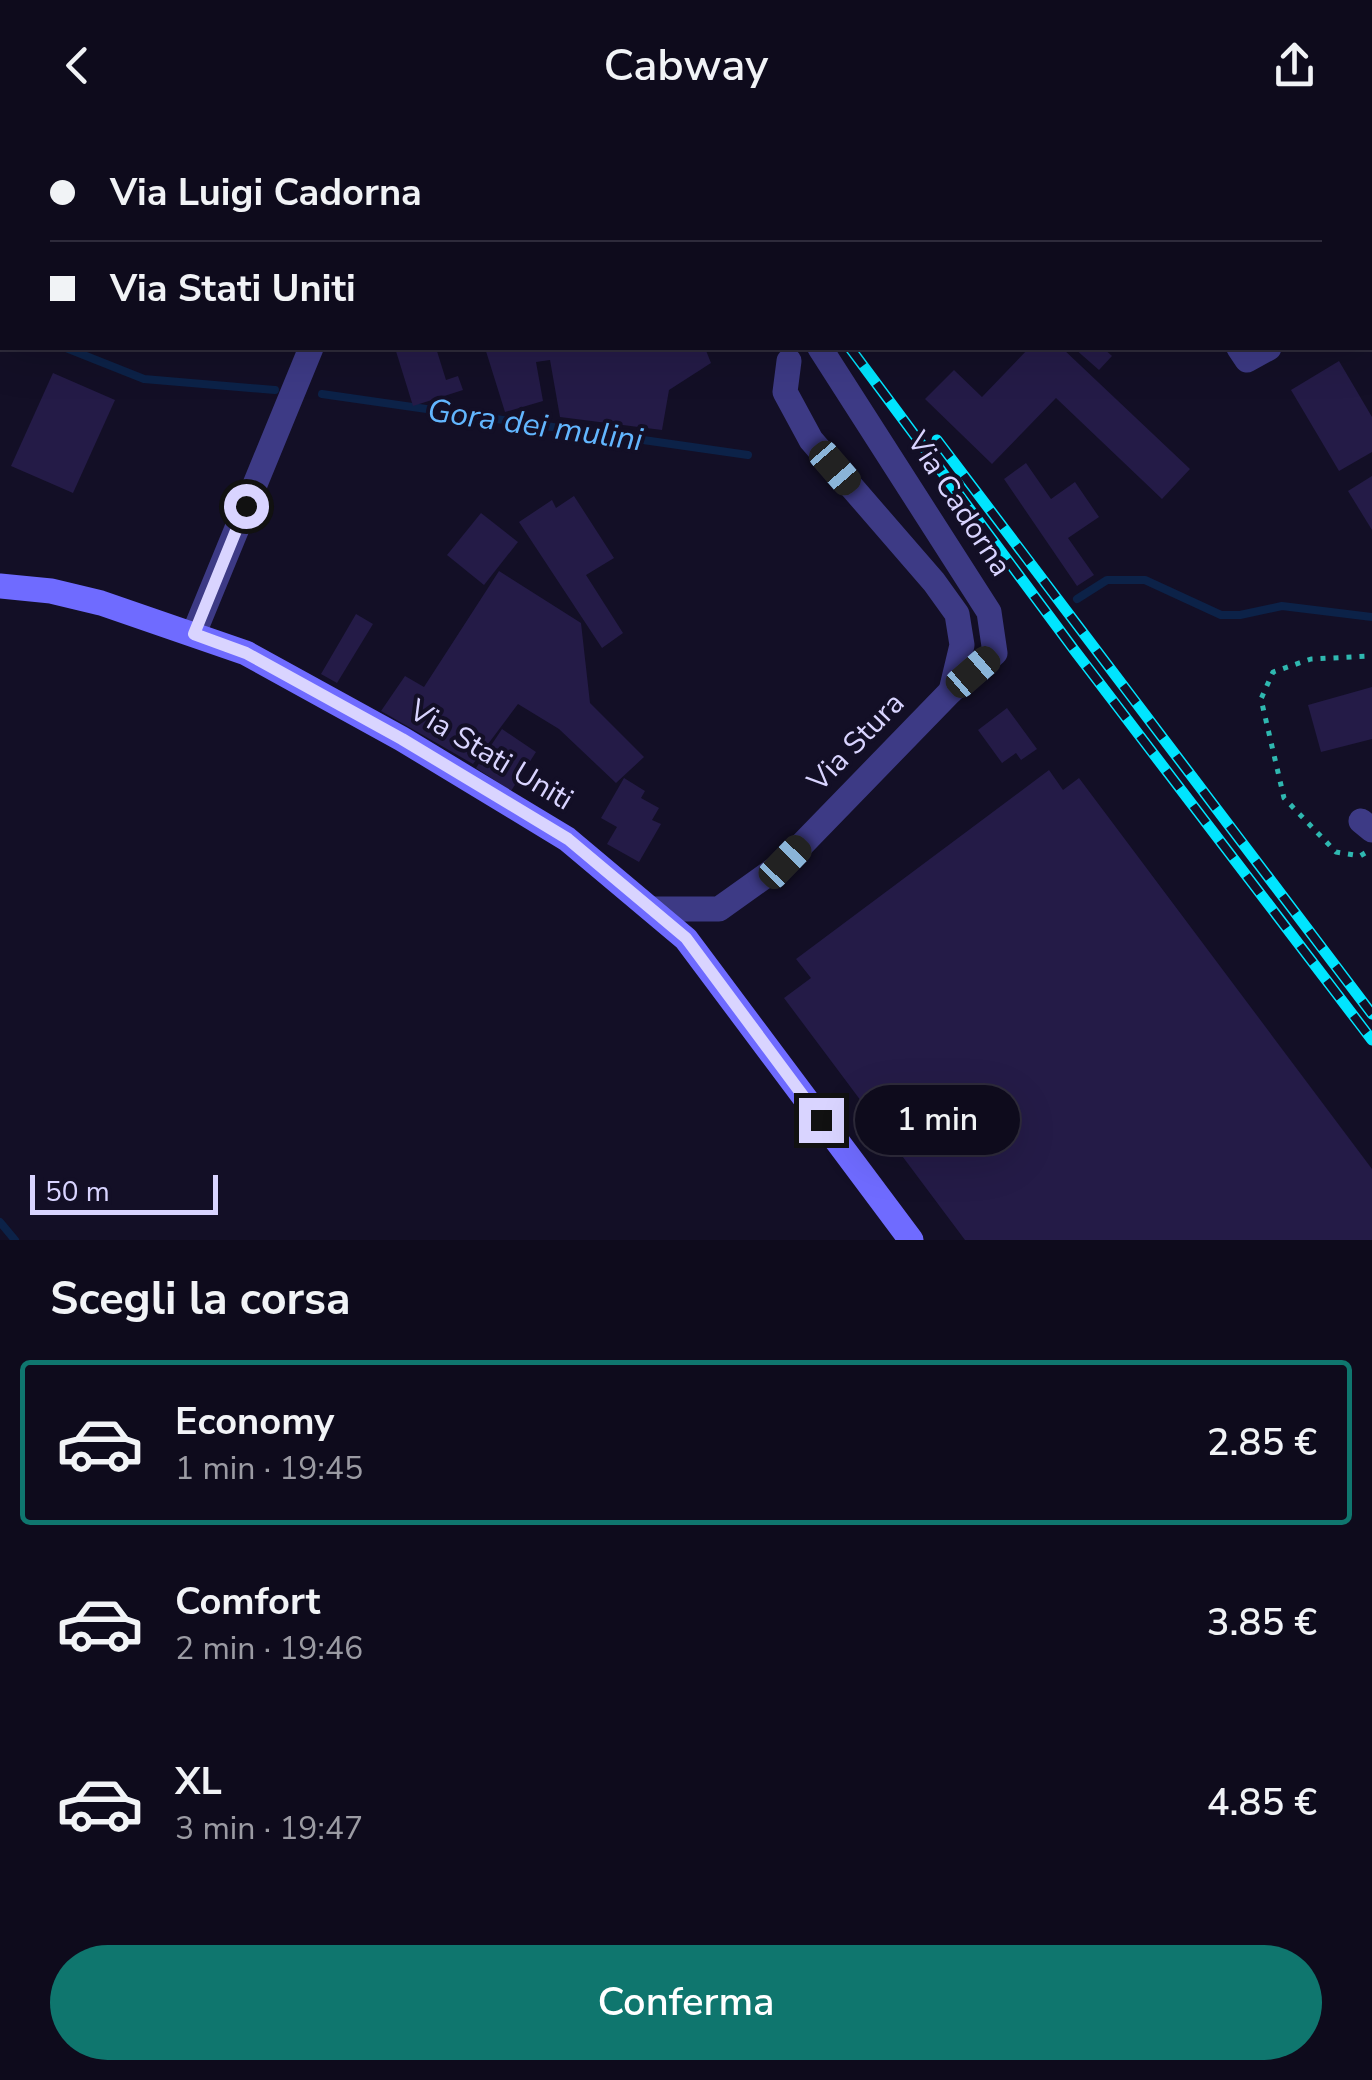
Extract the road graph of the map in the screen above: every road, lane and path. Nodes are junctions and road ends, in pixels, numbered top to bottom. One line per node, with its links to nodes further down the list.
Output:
1 (310, 350): 7 (street)
2 (821, 350): 9 (street, Via Cadorna)
3 (1240, 350): 4 (street)
4 (1266, 350)
5 (789, 361): 9 (street)
6 (0, 586): 7 (street, Via Stati Uniti)
7 (194, 634): 11 (street, Via Stati Uniti)
8 (1372, 656): 10 (path)
9 (951, 691): 11 (street, Via Stura)
10 (1372, 849)
11 (651, 909): 12 (street, Via Stati Uniti)
12 (911, 1240)

